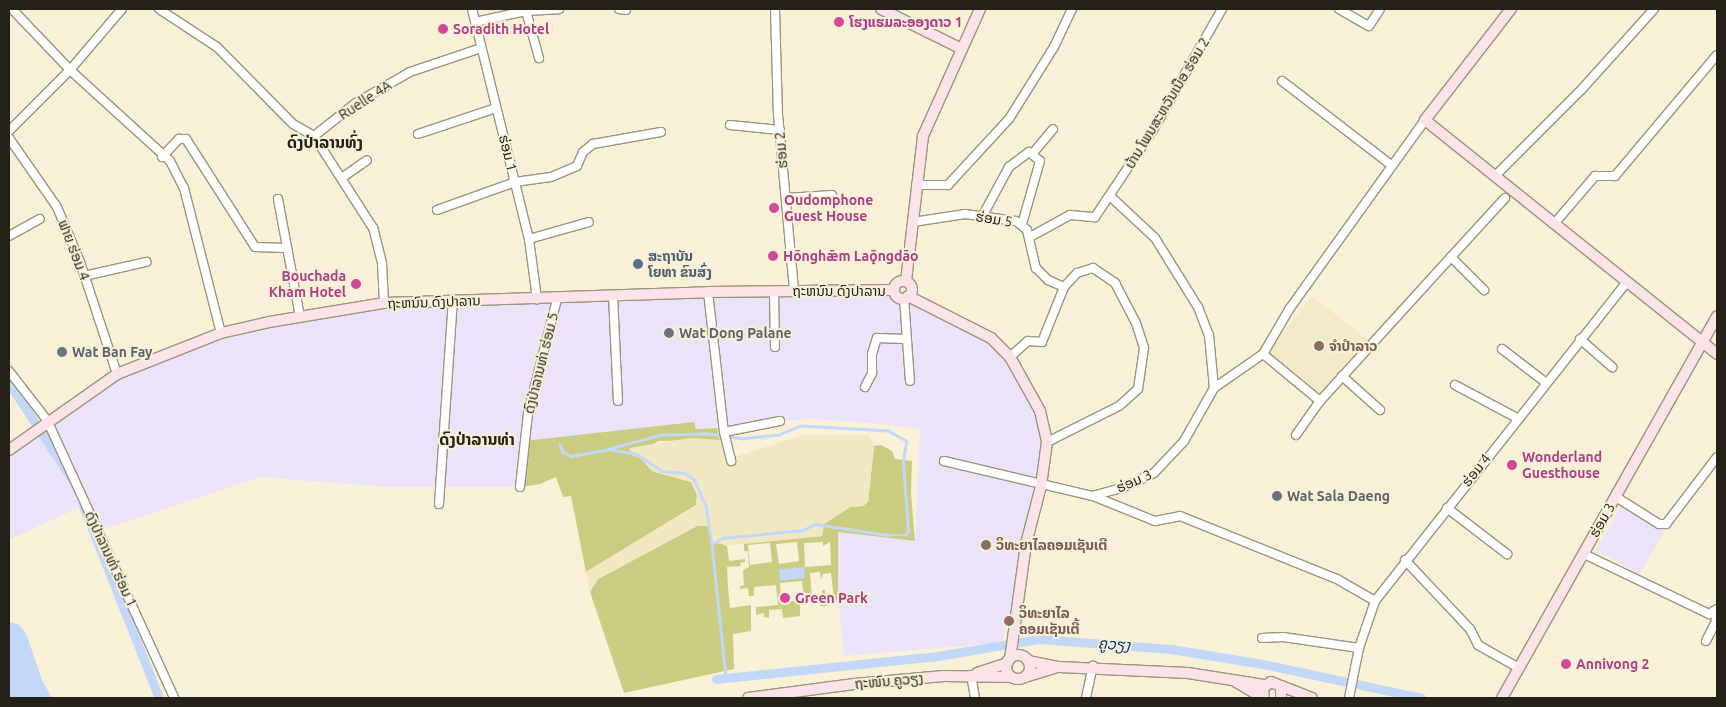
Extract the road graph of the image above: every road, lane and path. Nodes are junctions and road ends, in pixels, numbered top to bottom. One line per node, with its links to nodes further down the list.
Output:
1 (12, 9): 21 (street)
2 (122, 9): 21 (street)
3 (159, 9): 31 (street)
4 (472, 9): 16 (street, ຮ່ອມ 1)
5 (559, 9): 15 (street)
6 (775, 9): 27 (street, ຮ່ອມ 2)
7 (881, 9): 18 (street)
8 (980, 9): 18 (street)
9 (1072, 9): 40 (street)
10 (1222, 9): 42 (street, ບ້ານ ໂພນສະຫວັນເນືອ ຮ່ອມ 2)
11 (1339, 9): 12 (street)
12 (1380, 9)
13 (1511, 9): 24 (street)
14 (1654, 9): 37 (street)
15 (526, 11): 16 (street); 20 (street)
16 (475, 22): 17 (street, ຮ່ອມ 1)
17 (481, 48): 23 (street, ຮ່ອມ 1); 31 (street, Ruelle 4A)
18 (962, 49): 40 (street)
19 (1717, 56): 52 (street)
20 (538, 58)
21 (70, 70): 28 (street); 34 (street)
22 (1282, 81): 36 (street)
23 (496, 108): 30 (street); 39 (street, ຮ່ອມ 1)
24 (1425, 120): 36 (street); 37 (street)
25 (730, 125): 27 (street)
26 (1054, 129): 33 (street)
27 (780, 130): 43 (street, ຮ່ອມ 2)
28 (9, 131)
29 (661, 132): 39 (street)
30 (418, 134)
31 (314, 136): 38 (street)
32 (9, 138): 59 (street, ຟາຍ ຮ່ອມ 4)
33 (1033, 153): 47 (street); 51 (street)
34 (162, 157): 56 (street); 76 (street)
35 (368, 160): 38 (street)
36 (1391, 165): 82 (street)
37 (1495, 176): 52 (street)
38 (343, 177): 73 (street)
39 (515, 182): 46 (street); 55 (street, ຮ່ອມ 1)
40 (916, 185): 50 (street)
41 (832, 195): 43 (street)
42 (1111, 197): 54 (street, ບ້ານ ໂພນສະຫວັນເນືອ ຮ່ອມ 2); 93 (street)
43 (786, 198): 66 (street, ຮ່ອມ 2)
44 (1505, 198): 57 (street)
45 (278, 199): 56 (street)
46 (437, 210)
47 (982, 215): 50 (street, ຮ່ອມ 5); 51 (street, ຮ່ອມ 5)
48 (40, 219): 53 (street)
49 (589, 222): 55 (street)
50 (913, 222): 60 (street)
51 (1022, 224): 54 (street, ຮ່ອມ 5)
52 (1554, 224): 61 (street)
53 (9, 236)
54 (1030, 237): 62 (street, ຮ່ອມ 5)
55 (529, 239): 70 (street, ຮ່ອມ 1)
56 (286, 248): 75 (street)
57 (1451, 257): 64 (street); 88 (street)
58 (146, 262): 59 (street)
59 (84, 276): 87 (street, ຟາຍ ຮ່ອມ 4)
60 (906, 282): 63 (street); 69 (street)
61 (1627, 282): 78 (street, ຮ່ອມ 4); 79 (street)
62 (1064, 287): 84 (street); 102 (street)
63 (894, 290): 66 (street, ຖະຫນົນ ດົງປາລານ); 69 (street)
64 (1484, 290)
65 (774, 291): 66 (street, ຖະຫນົນ ດົງປາລານ); 67 (street, ຖະຫນົນ ດົງປາລານ); 80 (street)
66 (794, 291)
67 (708, 292): 68 (street, ຖະຫນົນ ດົງປາລານ); 100 (street)
68 (613, 296): 71 (street, ຖະຫນົນ ດົງປາລານ); 94 (street)
69 (906, 297): 77 (street); 84 (street)
70 (537, 299): 71 (street, ຖະຫນົນ ດົງປາລານ); 72 (street, ຖະຫນົນ ດົງປາລານ)
71 (557, 299): 108 (street, ດົງປ່າລານທ່າ ຮ່ອມ 5)
72 (453, 301): 73 (street, ຖະຫນົນ ດົງປາລານ); 111 (street)
73 (384, 303): 75 (street, ຖະຫນົນ ດົງປາລານ)
74 (1717, 316): 79 (street, ຮ່ອມ 3)
75 (300, 317): 76 (street, ຖະຫນົນ ດົງປາລານ)
76 (221, 333): 87 (street, ຖະຫນົນ ດົງປາລານ)
77 (905, 339): 89 (street); 92 (street)
78 (1580, 339): 85 (street); 90 (street, ຮ່ອມ 4)
79 (1702, 342): 83 (street); 110 (street, ຮ່ອມ 3)
80 (776, 347)
81 (1502, 349): 90 (street)
82 (1263, 354): 93 (street); 95 (street)
83 (1717, 354)
84 (1010, 357): 102 (street)
85 (1612, 367)
86 (9, 371): 99 (street, ດົງປ່າລານທ່າ ຮ່ອມ 1)
87 (117, 374): 99 (street, ຖະຫນົນ ດົງປາລານ)
88 (1342, 376): 95 (street); 96 (street)
89 (910, 381)
90 (1545, 382): 97 (street, ຮ່ອມ 4)
91 (1455, 385): 97 (street)
92 (866, 387)
93 (1214, 388): 109 (street, ຮ່ອມ 3)
94 (618, 401)
95 (1320, 401): 101 (street)
96 (1380, 410)
97 (1517, 418): 112 (street, ຮ່ອມ 4)
98 (780, 421): 100 (street)
99 (44, 423): 103 (street, ຖະຫນົນ ດົງປາລານ); 131 (street, ດົງປ່າລານທ່າ ຮ່ອມ 1)
100 (723, 428): 105 (street)
101 (1296, 435)
102 (1047, 442): 107 (street)
103 (9, 450)
104 (1717, 457): 110 (street)
105 (731, 461)
106 (944, 461): 107 (street, ຮ່ອມ 3)
107 (1041, 486): 109 (street, ຮ່ອມ 3); 121 (street)
108 (520, 488)
109 (1092, 496): 116 (street)
110 (1616, 497): 114 (street, ຮ່ອມ 3)
111 (440, 504)
112 (1447, 508): 113 (street); 115 (street, ຮ່ອມ 4)
113 (1507, 554)
114 (1584, 554): 117 (street); 124 (street, ຮ່ອມ 3)
115 (1405, 560): 116 (street, ຮ່ອມ 4); 124 (street)
116 (1375, 601): 120 (street, ຮ່ອມ 4)
117 (1716, 611): 119 (street)
118 (1262, 638): 120 (street)
119 (1706, 641)
120 (1359, 648): 139 (street, ຮ່ອມ 4)
121 (1017, 657): 123 (street, ຖະໜົນ ຄູວຽງ); 125 (street, ຖະໜົນ ຄູວຽງ); 126 (street); 127 (street)
122 (1093, 666): 123 (street, ຖະໜົນ ຄູວຽງ); 128 (street, ຖະໜົນ ຄູວຽງ); 134 (street)
123 (1059, 667): 127 (street, ຖະໜົນ ຄູວຽງ)
124 (1519, 668): 140 (street, ຮ່ອມ 3)
125 (971, 675): 126 (street, ຖະໜົນ ຄູວຽງ); 132 (street, ຖະໜົນ ຄູວຽງ); 133 (street)
126 (1011, 677): 127 (street, ຖະໜົນ ຄູວຽງ)
127 (1025, 677)
128 (1231, 679): 129 (street, ຖະໜົນ ຄູວຽງ); 135 (street, ຖະໜົນ ຄູວຽງ)
129 (1265, 685): 130 (street, ຖະໜົນ ຄູວຽງ); 135 (street)
130 (1281, 686): 136 (street); 138 (street)
131 (174, 698)
132 (748, 698)
133 (975, 698)
134 (1086, 698)
135 (1264, 698)
136 (1281, 698)
137 (1291, 698): 138 (street)
138 (1308, 698)
139 (1349, 698)
140 (1502, 698)

